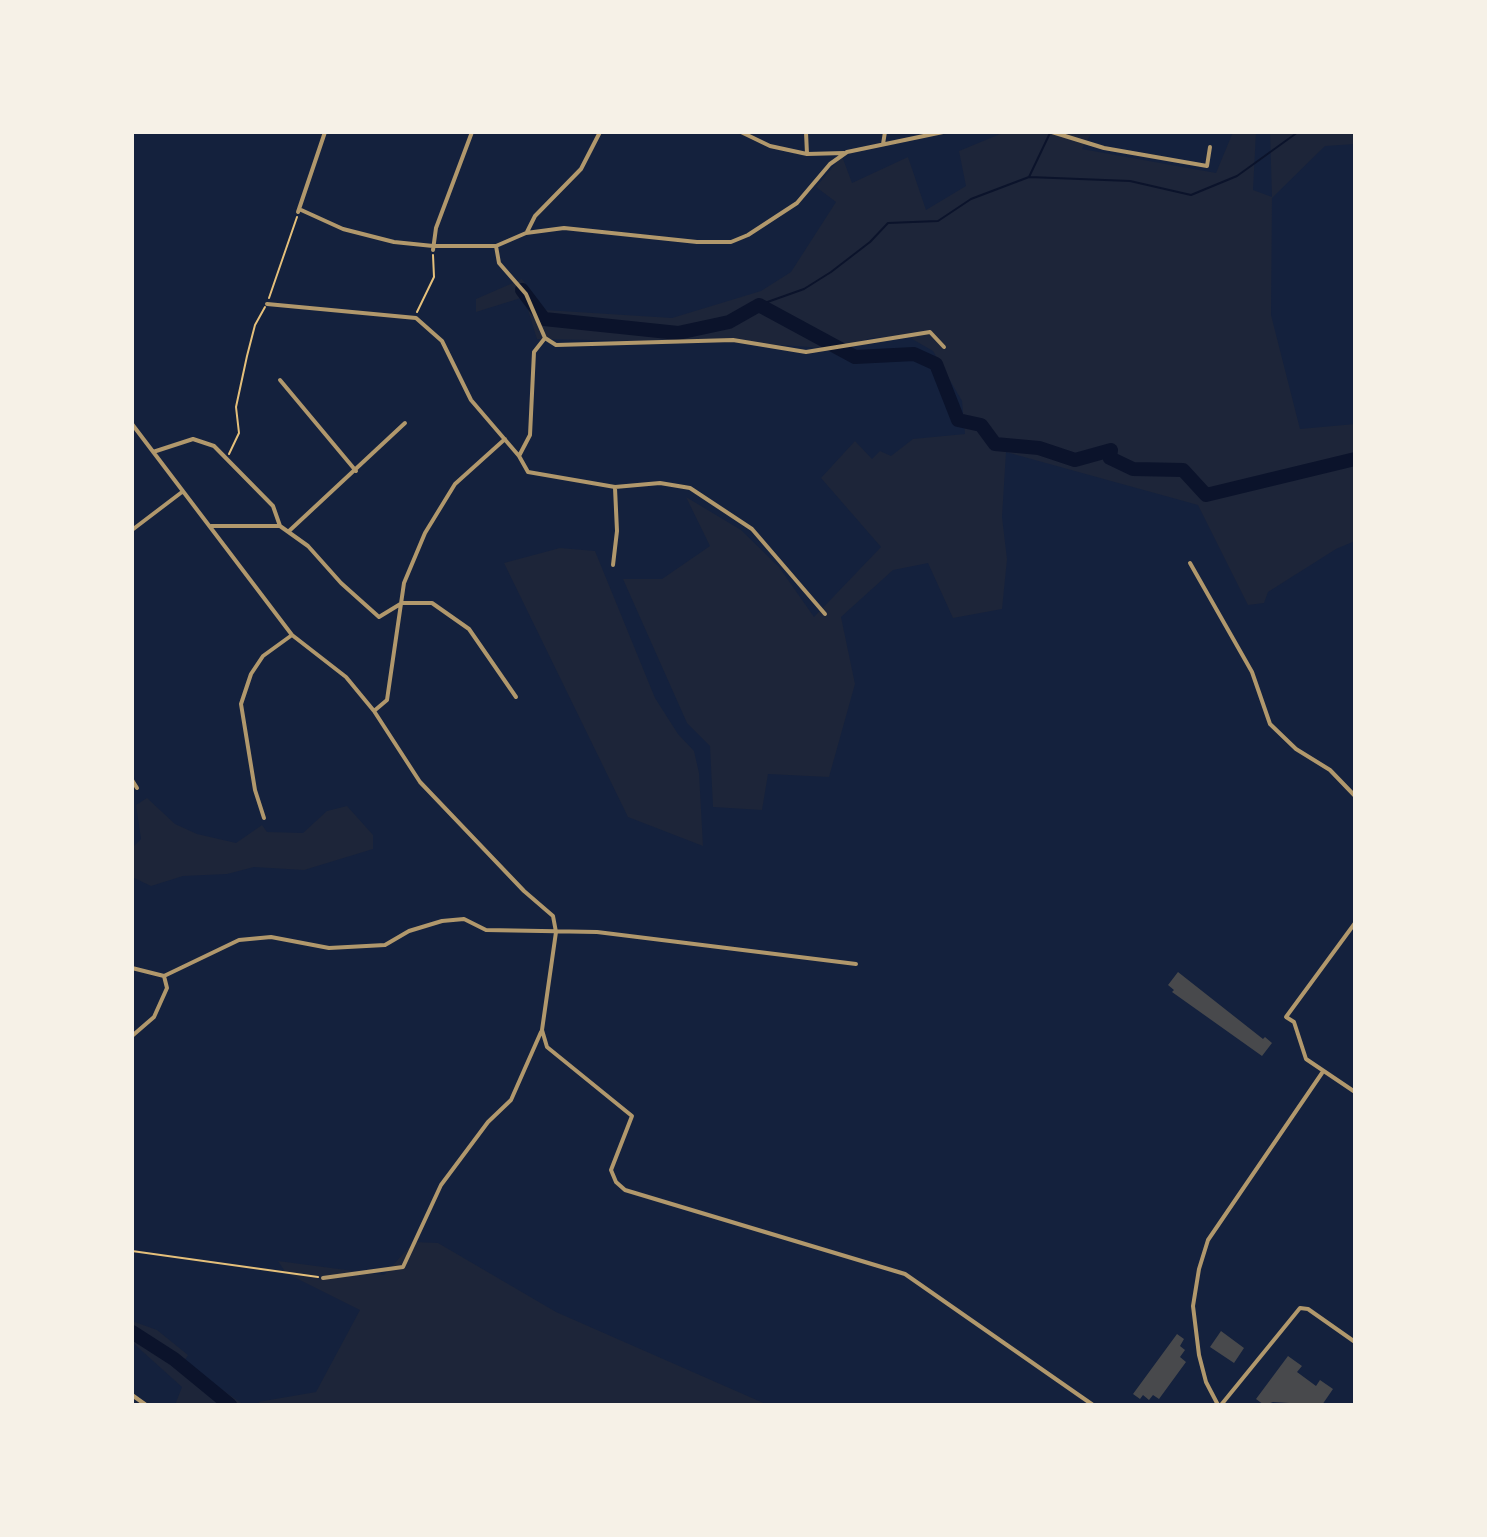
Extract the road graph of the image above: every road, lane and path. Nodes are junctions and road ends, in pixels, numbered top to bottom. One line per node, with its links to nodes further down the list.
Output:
1 (325, 132): 13 (street)
2 (472, 132): 16 (street)
3 (600, 132): 14 (street)
4 (741, 132): 12 (street)
5 (806, 132): 12 (street)
6 (885, 132): 9 (street)
7 (943, 132): 9 (street)
8 (1054, 133): 10 (street)
9 (883, 144): 11 (street)
10 (1210, 147)
11 (847, 152): 12 (street); 14 (street)
12 (807, 154)
13 (299, 211): 16 (street); 17 (path)
14 (526, 233): 15 (street)
15 (496, 247): 16 (street); 19 (street)
16 (433, 248): 18 (path)
17 (267, 304): 18 (street); 27 (path)
18 (416, 318): 24 (street)
19 (545, 338): 20 (street); 26 (street)
20 (944, 347)
21 (280, 380): 28 (street)
22 (405, 423): 28 (street)
23 (132, 424): 25 (street)
24 (505, 439): 26 (street); 37 (street)
25 (153, 452): 27 (street); 30 (street)
26 (519, 456): 29 (street)
27 (226, 458): 32 (street)
28 (356, 471): 34 (street)
29 (615, 487): 36 (street); 38 (street)
30 (182, 492): 31 (street); 33 (street)
31 (211, 526): 32 (street); 39 (street)
32 (280, 526): 34 (street)
33 (132, 530)
34 (288, 532): 37 (street)
35 (1190, 563): 44 (street)
36 (613, 565)
37 (402, 603): 40 (street); 41 (street)
38 (825, 614)
39 (292, 635): 41 (street); 45 (street)
40 (516, 697)
41 (374, 711): 47 (street)
42 (132, 780): 43 (street)
43 (137, 788)
44 (1355, 796)
45 (264, 818)
46 (1355, 923): 53 (street)
47 (556, 932): 48 (street); 50 (street); 51 (street)
48 (856, 964)
49 (132, 968): 50 (street)
50 (164, 976): 52 (street)
51 (542, 1030): 56 (street); 60 (street)
52 (133, 1037)
53 (1322, 1073): 54 (street); 61 (street)
54 (1355, 1092)
55 (132, 1251): 56 (path)
56 (323, 1278)
57 (1355, 1342): 61 (street)
58 (132, 1395): 59 (street)
59 (146, 1405)
60 (1093, 1405)
61 (1219, 1405)

